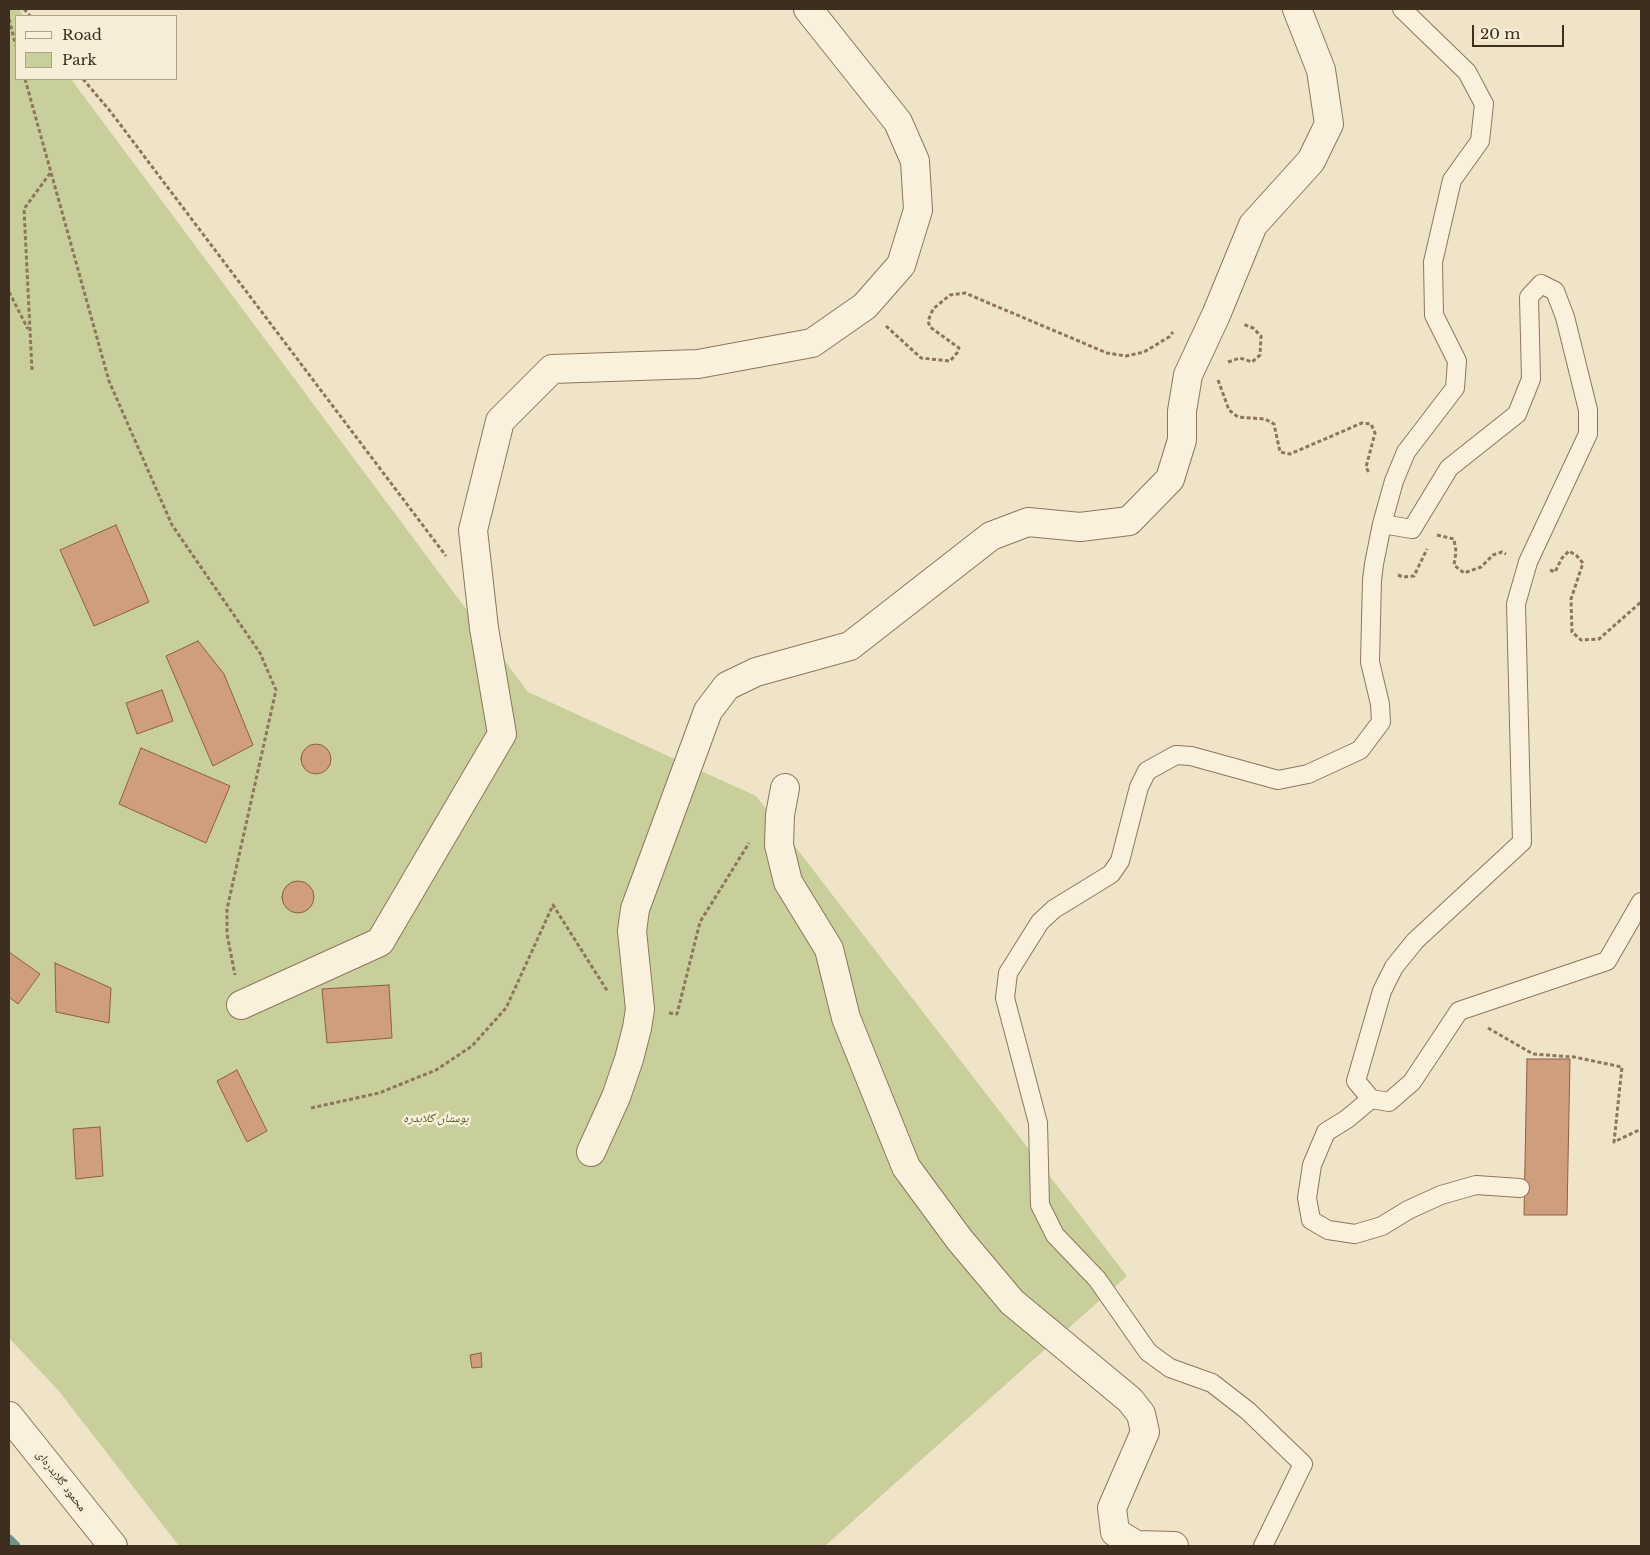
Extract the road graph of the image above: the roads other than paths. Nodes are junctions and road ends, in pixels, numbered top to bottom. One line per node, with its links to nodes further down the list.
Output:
1 (808, 9): 7 (street)
2 (1297, 9): 9 (street)
3 (1402, 9): 4 (lane)
4 (1382, 524): 8 (lane); 14 (lane)
5 (785, 788): 13 (street)
6 (1641, 902): 8 (lane)
7 (241, 1005)
8 (1372, 1099): 10 (lane)
9 (592, 1152)
10 (1520, 1188)
11 (9, 1416): 12 (street, محمود گلابدره‌ای)
12 (113, 1546)
13 (1174, 1546)
14 (1263, 1546)

